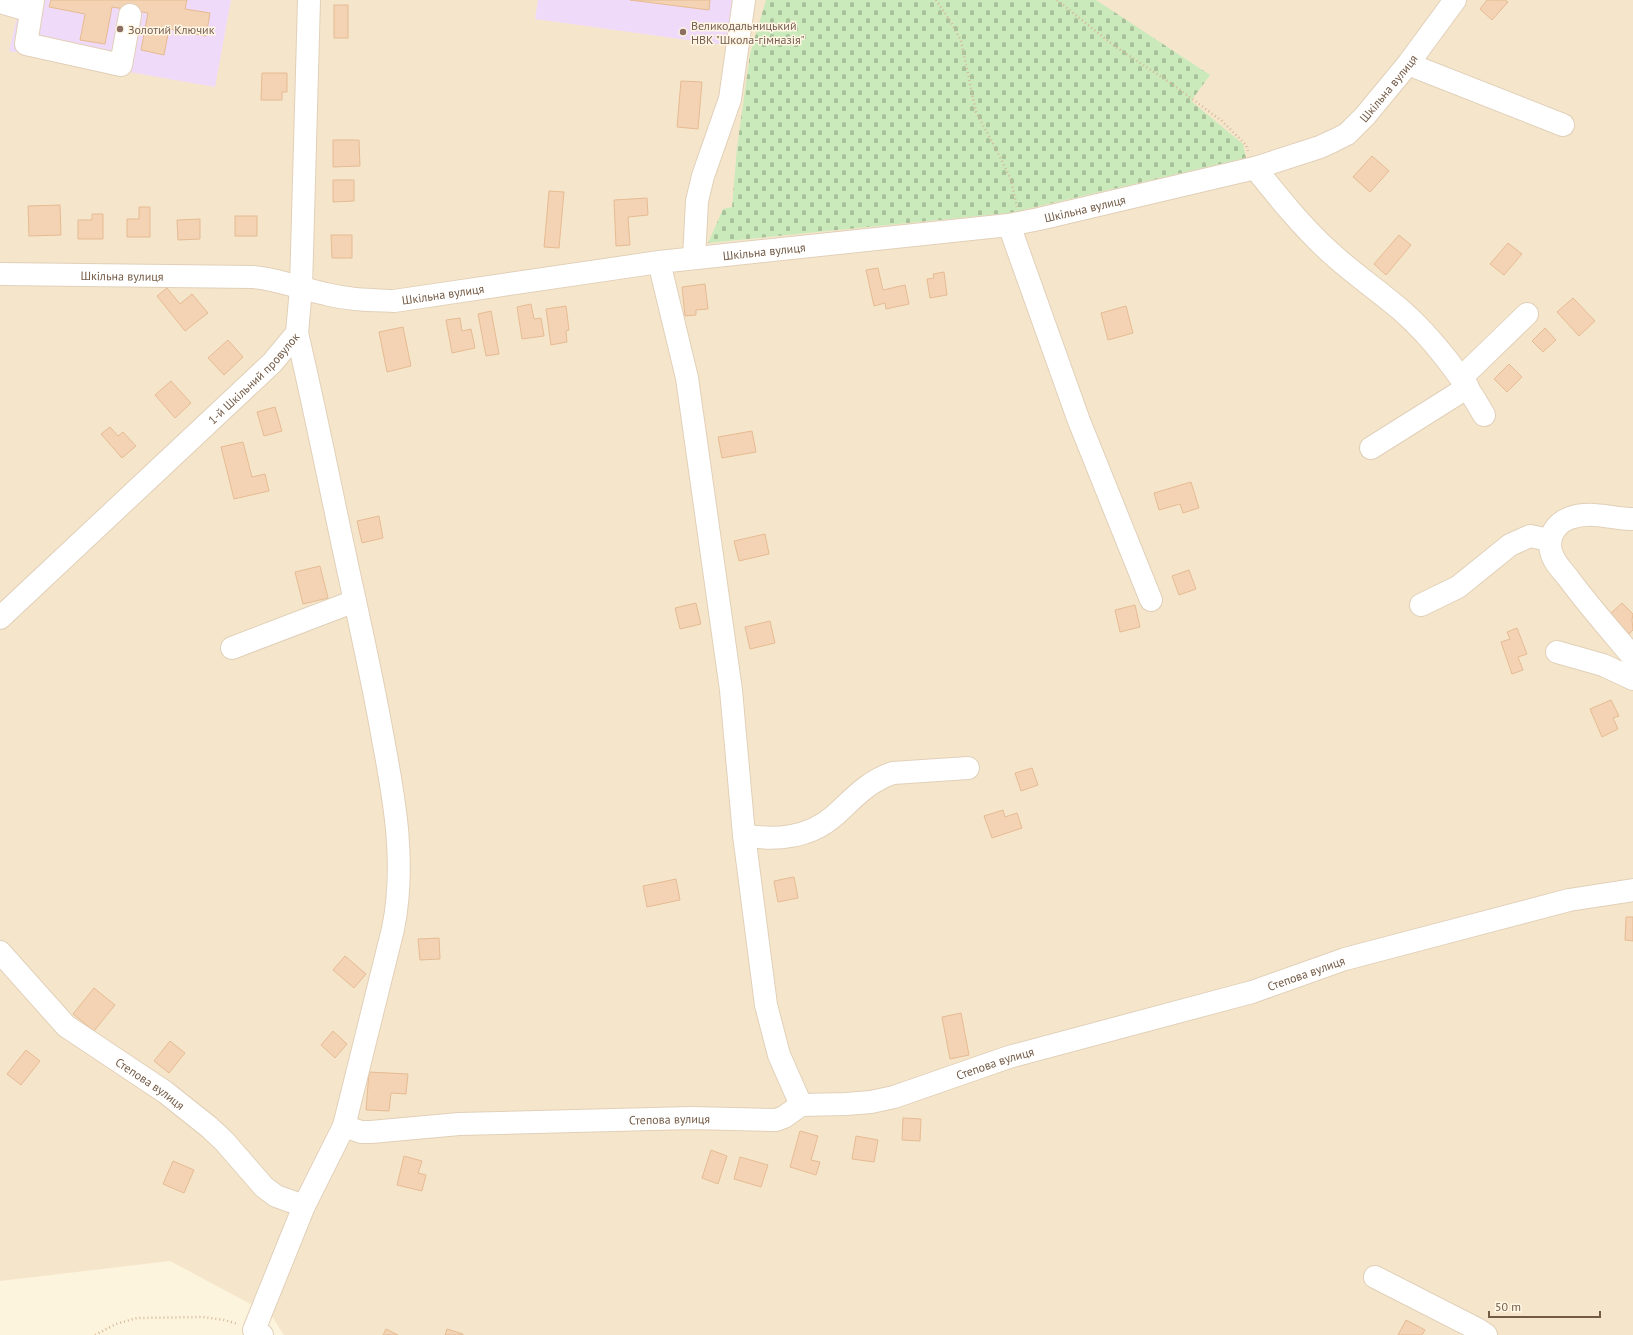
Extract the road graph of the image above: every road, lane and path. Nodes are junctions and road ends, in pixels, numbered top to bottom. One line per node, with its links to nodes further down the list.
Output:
1 (309, 0): 16 (street, 1-й Шкільний провулок)
2 (744, 0): 13 (street)
3 (936, 0): 12 (path)
4 (1057, 0): 11 (path)
5 (1455, 0): 9 (street, Шкільна вулиця)
6 (0, 2): 7 (street)
7 (32, 5): 8 (street)
8 (130, 15)
9 (1408, 64): 10 (street); 11 (street, Шкільна вулиця)
10 (1563, 125)
11 (1255, 168): 12 (street, Шкільна вулиця); 21 (street)
12 (1015, 224): 13 (street, Шкільна вулиця); 26 (street)
13 (694, 258): 14 (street, Шкільна вулиця)
14 (659, 262): 16 (street, Шкільна вулиця); 35 (street)
15 (0, 274): 16 (street, Шкільна вулиця)
16 (301, 288): 18 (street, 1-й Шкільний провулок)
17 (1527, 314): 21 (street)
18 (297, 332): 19 (street, 1-й Шкільний провулок); 20 (street)
19 (272, 363): 20 (street); 29 (street, 1-й Шкільний провулок)
20 (305, 366): 27 (street)
21 (1464, 382): 22 (street); 23 (street)
22 (1484, 415)
23 (1371, 448)
24 (1633, 519): 25 (street)
25 (1550, 540): 28 (street); 32 (street)
26 (1151, 600)
27 (355, 601): 30 (street); 39 (street)
28 (1420, 605)
29 (0, 618)
30 (232, 648)
31 (1557, 652): 33 (street)
32 (1633, 657)
33 (1633, 679)
34 (968, 768): 35 (street)
35 (744, 835): 38 (street)
36 (1633, 890): 38 (street, Степова вулиця)
37 (0, 952): 40 (street, Степова вулиця)
38 (801, 1104): 39 (street, Степова вулиця)
39 (344, 1126): 40 (street)
40 (304, 1206): 42 (street)
41 (1375, 1277): 44 (street)
42 (258, 1332): 43 (path)
43 (95, 1335)
44 (1486, 1335)

